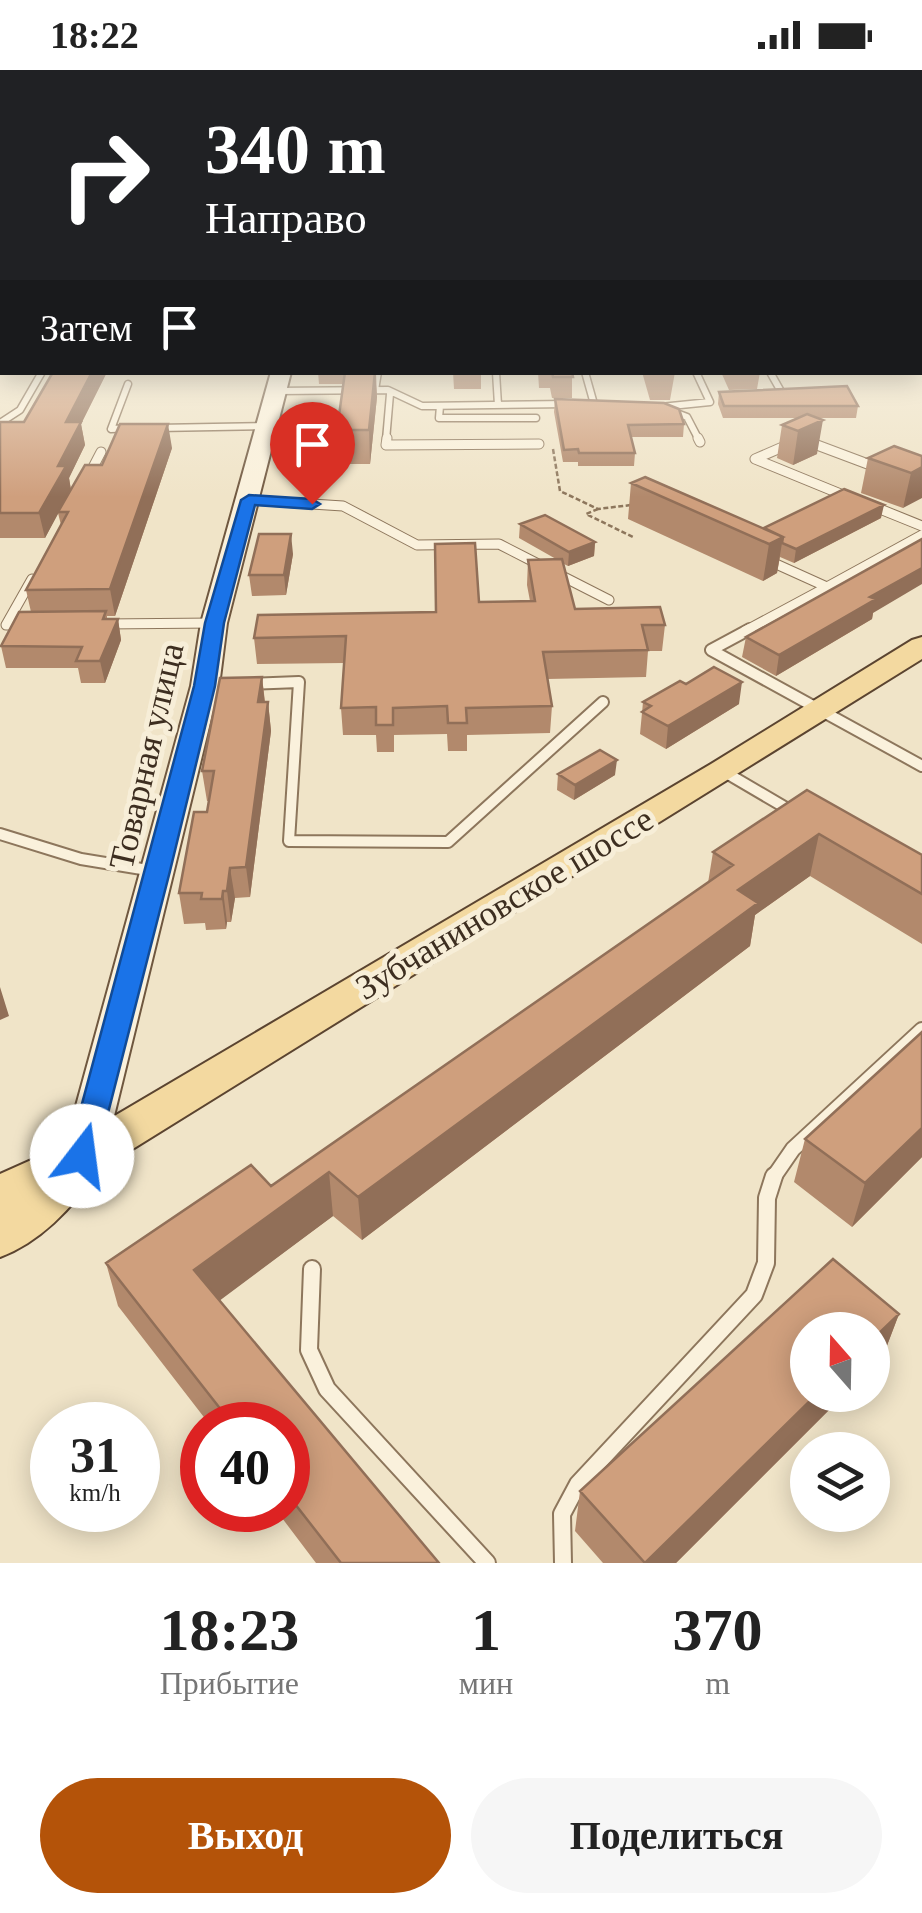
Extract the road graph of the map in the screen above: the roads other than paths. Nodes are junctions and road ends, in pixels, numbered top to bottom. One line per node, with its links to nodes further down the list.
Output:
1 (40, 375): 21 (lane)
2 (378, 375): 9 (lane)
3 (496, 375): 16 (lane)
4 (586, 375): 14 (lane)
5 (697, 375): 13 (lane)
6 (772, 375): 12 (lane)
7 (279, 382): 9 (lane); 22 (street, Товарная улица)
8 (128, 384): 22 (lane)
9 (375, 390): 10 (lane)
10 (390, 394): 17 (lane); 24 (lane)
11 (726, 396): 13 (lane)
12 (764, 396)
13 (707, 397): 19 (lane)
14 (594, 404): 15 (lane); 16 (lane)
15 (607, 404)
16 (498, 405): 17 (lane)
17 (440, 406): 20 (lane)
18 (648, 406): 19 (lane)
19 (662, 408): 23 (lane)
20 (536, 418)
21 (0, 423)
22 (268, 426): 28 (street, Товарная улица)
23 (700, 442)
24 (539, 444)
25 (101, 452): 27 (lane)
26 (888, 472): 29 (lane)
27 (82, 487)
28 (249, 500): 34 (lane); 35 (street, Товарная улица)
29 (922, 526)
30 (922, 534): 33 (lane)
31 (760, 556): 33 (lane)
32 (35, 574): 37 (lane)
33 (827, 586): 42 (lane)
34 (609, 600)
35 (214, 623): 36 (lane); 47 (street, Товарная улица)
36 (82, 624)
37 (3, 625): 38 (lane)
38 (44, 625)
39 (922, 646): 42 (main road, Зубчаниновское шоссе)
40 (242, 684): 41 (lane)
41 (603, 702)
42 (818, 711): 43 (lane); 44 (main road, Зубчаниновское шоссе)
43 (922, 766)
44 (723, 771): 45 (lane); 49 (main road, Зубчаниновское шоссе)
45 (806, 820)
46 (0, 834): 47 (lane)
47 (158, 871): 49 (street, Товарная улица)
48 (922, 1030): 54 (lane)
49 (82, 1156): 50 (main road, Зубчаниновское шоссе); 51 (main road, Зубчаниновское шоссе)
50 (0, 1196)
51 (0, 1236)
52 (312, 1269): 53 (lane)
53 (486, 1563)
54 (563, 1563)

